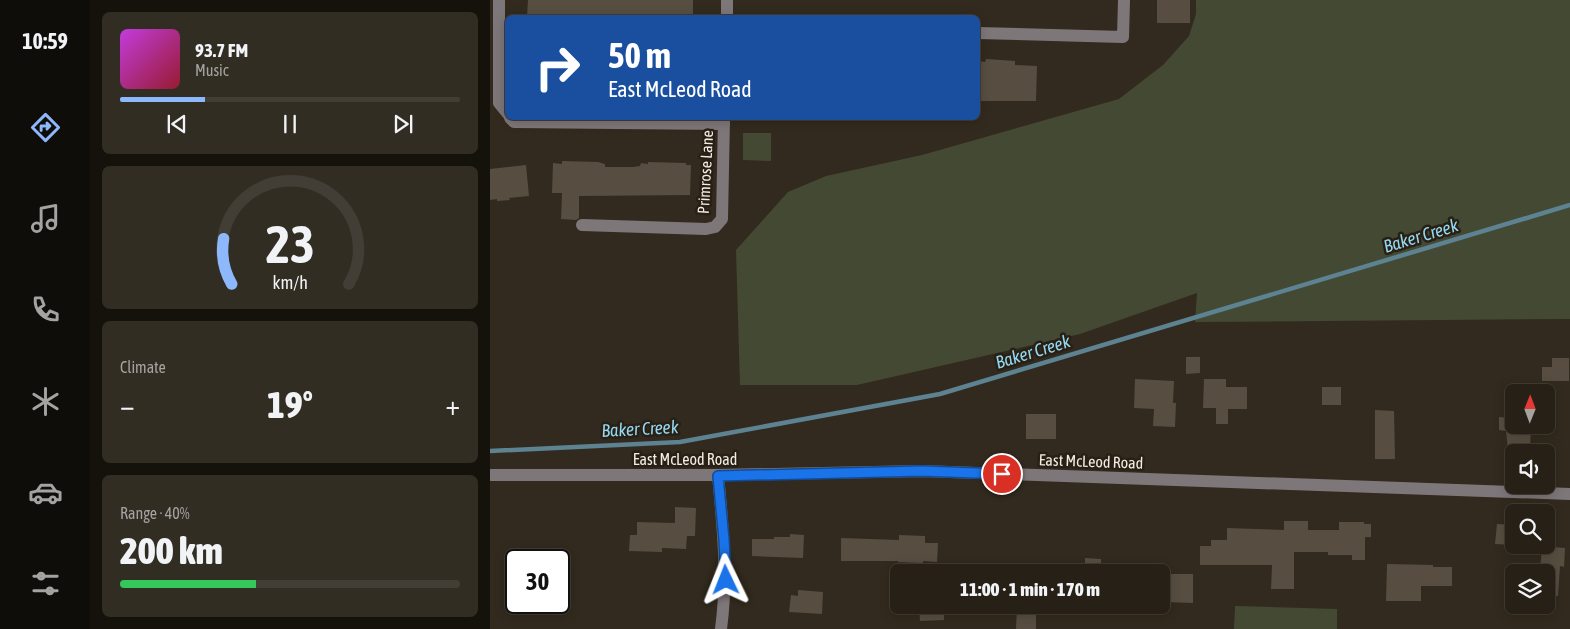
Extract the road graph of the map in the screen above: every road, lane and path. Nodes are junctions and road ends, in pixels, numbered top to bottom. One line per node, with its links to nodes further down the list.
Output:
1 (498, 0): 6 (street)
2 (727, 0): 4 (street)
3 (1124, 0): 5 (street)
4 (727, 15)
5 (980, 33)
6 (505, 111)
7 (512, 120): 8 (street)
8 (724, 121): 9 (street, Primrose Lane)
9 (582, 225)
10 (490, 475): 11 (street, East McLeod Road)
11 (718, 476): 12 (street, East McLeod Road); 13 (street)
12 (1570, 494)
13 (721, 629)

